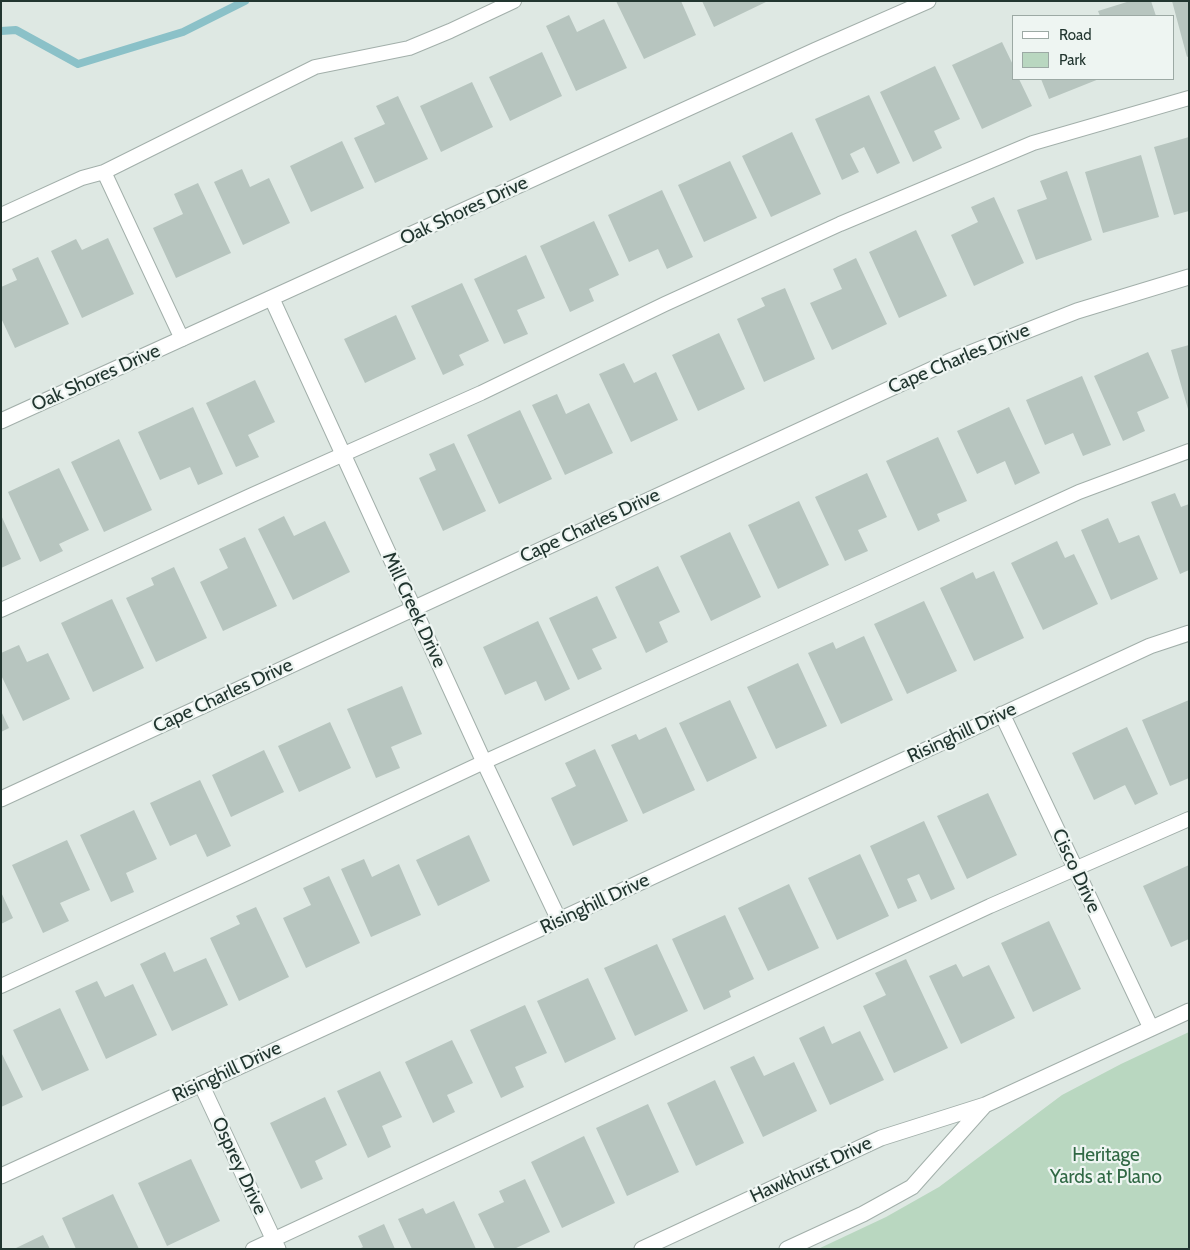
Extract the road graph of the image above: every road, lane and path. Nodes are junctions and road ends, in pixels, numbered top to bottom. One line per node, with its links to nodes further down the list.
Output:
1 (514, 1): 4 (lane)
2 (928, 1): 7 (street, Oak Shores Drive)
3 (1189, 98): 11 (lane)
4 (104, 172): 5 (lane); 8 (lane)
5 (1, 215)
6 (1189, 276): 12 (street, Cape Charles Drive)
7 (272, 299): 8 (street, Oak Shores Drive); 11 (street, Mill Creek Drive)
8 (182, 339): 9 (street, Oak Shores Drive)
9 (1, 421)
10 (1189, 451): 16 (lane)
11 (343, 454): 12 (street, Mill Creek Drive); 13 (lane)
12 (413, 608): 16 (street, Mill Creek Drive); 17 (street, Cape Charles Drive)
13 (1, 610)
14 (1189, 633): 15 (street, Risinghill Drive)
15 (1002, 714): 19 (street, Cisco Drive); 20 (street, Risinghill Drive)
16 (484, 762): 20 (street, Mill Creek Drive); 21 (lane)
17 (1, 799)
18 (1189, 819): 19 (lane)
19 (1075, 868): 23 (street, Cisco Drive); 27 (lane)
20 (559, 920): 24 (street, Risinghill Drive)
21 (1, 986)
22 (1189, 1011): 23 (street, Hawkhurst Drive)
23 (1151, 1028): 25 (street, Hawkhurst Drive)
24 (201, 1084): 26 (street, Risinghill Drive); 27 (street, Osprey Drive)
25 (985, 1105): 29 (street, Hawkhurst Drive); 30 (street, Hawkhurst Drive)
26 (1, 1176)
27 (275, 1244): 28 (lane)
28 (252, 1249)
29 (642, 1249)
30 (787, 1249)

